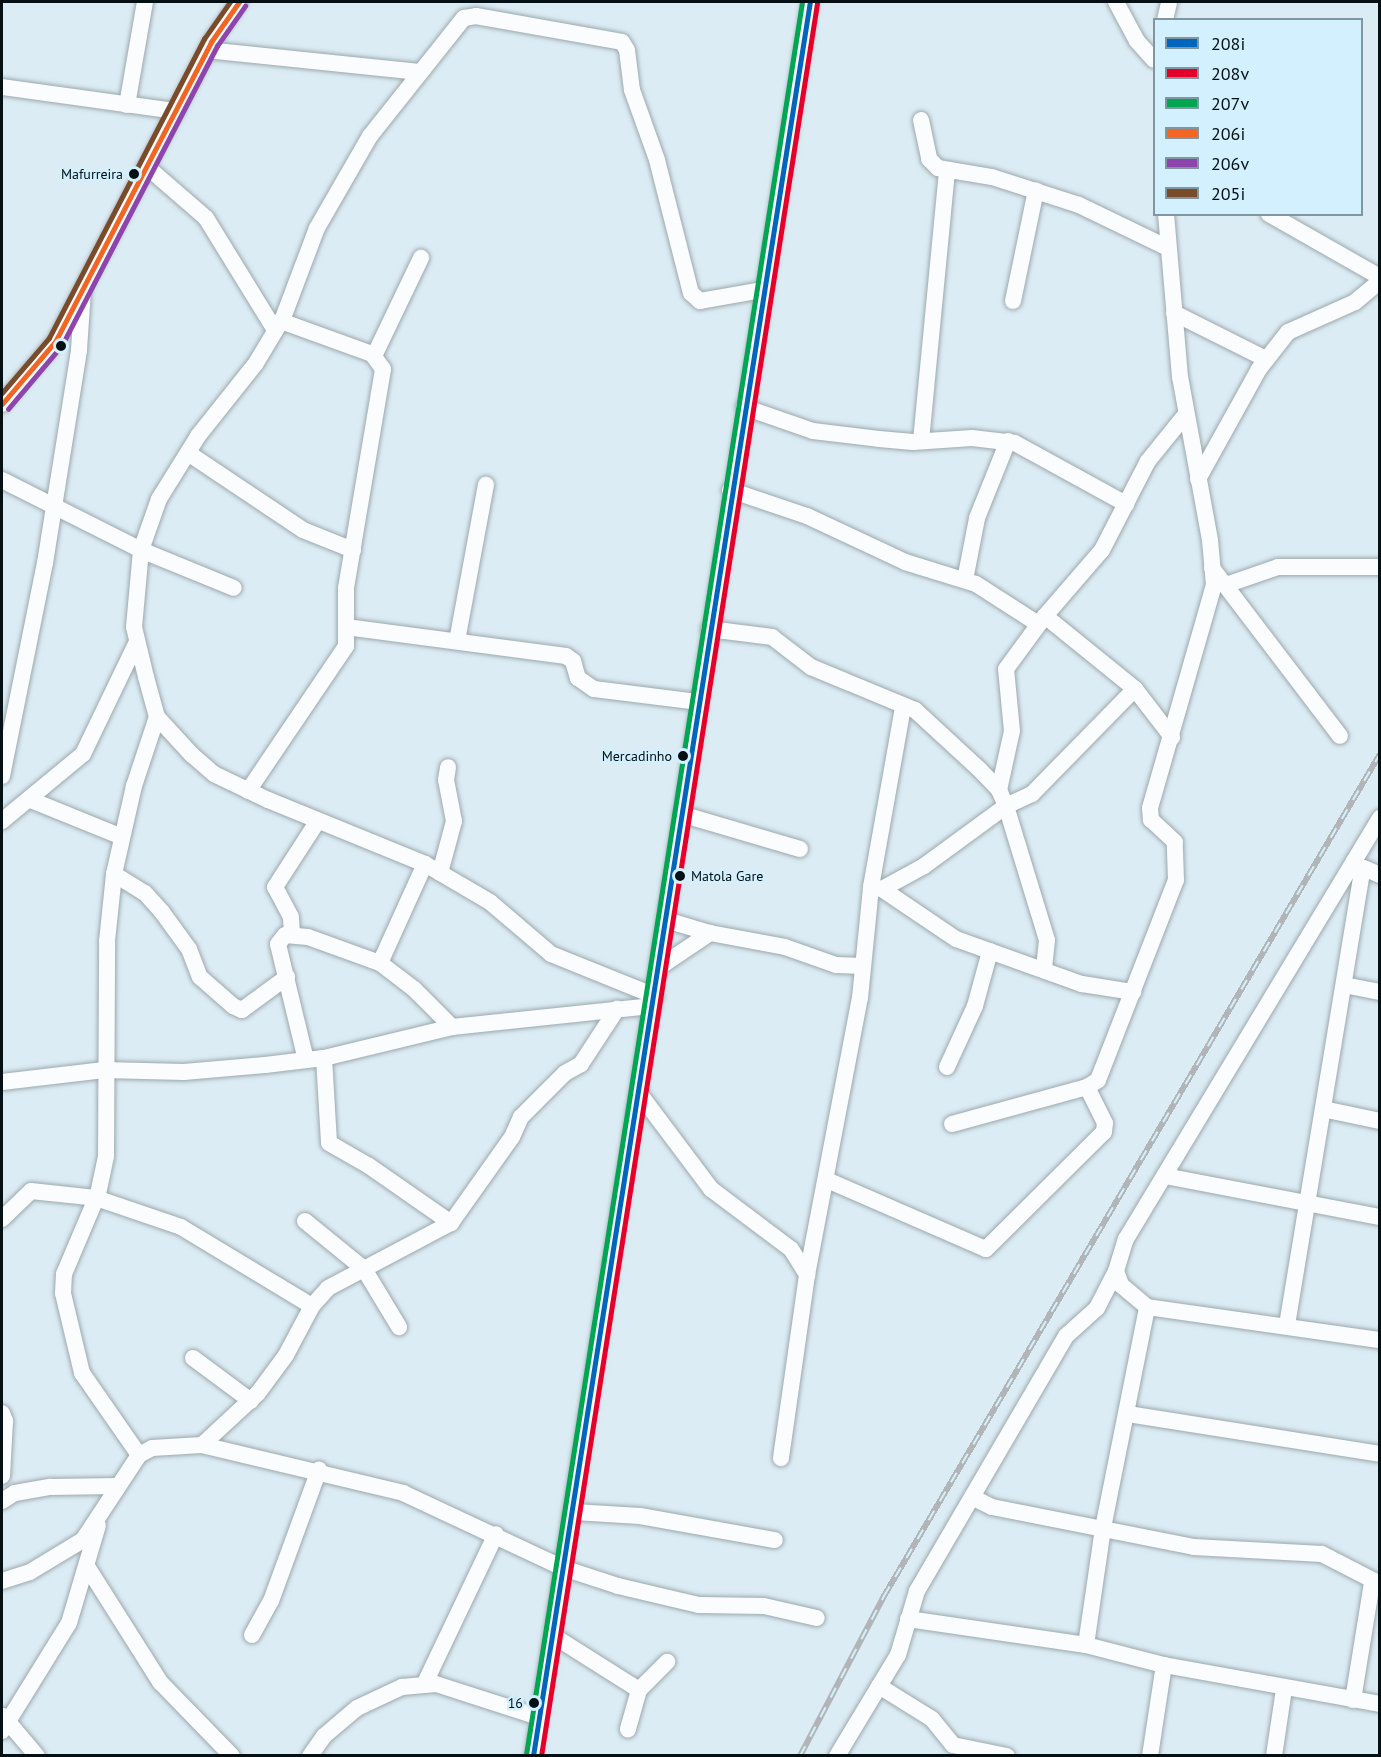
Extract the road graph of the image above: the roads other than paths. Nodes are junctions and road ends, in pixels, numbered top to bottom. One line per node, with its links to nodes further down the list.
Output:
1 (145, 2): 11 (street)
2 (238, 2): 7 (street)
3 (810, 2): 23 (street)
4 (1116, 2): 8 (street)
5 (1169, 2): 6 (street)
6 (1165, 18)
7 (207, 50): 9 (street); 12 (street)
8 (1153, 58)
9 (419, 72): 23 (street); 26 (street)
10 (2, 87): 11 (street)
11 (127, 105): 12 (street)
12 (175, 111): 14 (street)
13 (921, 120): 15 (street)
14 (146, 166): 22 (street); 26 (street)
15 (947, 172): 16 (street); 32 (street)
16 (1036, 190): 19 (street); 24 (street)
17 (1166, 216): 19 (street)
18 (1272, 216): 21 (street)
19 (1168, 248): 25 (street)
20 (421, 258): 27 (street)
21 (1380, 279): 28 (street)
22 (83, 289): 29 (street); 39 (street)
23 (762, 290): 30 (street)
24 (1013, 301)
25 (1174, 313): 28 (street); 31 (street)
26 (278, 326): 27 (street); 34 (street)
27 (374, 356): 42 (street)
28 (1266, 359): 35 (street)
29 (2, 404)
30 (744, 407): 32 (street); 38 (street)
31 (1186, 414): 35 (street); 40 (street)
32 (921, 441): 33 (street)
33 (1008, 441): 40 (street); 45 (street)
34 (188, 453): 41 (street); 42 (street)
35 (1198, 479): 44 (street)
36 (2, 480): 39 (street)
37 (486, 485): 51 (street)
38 (730, 490): 45 (street); 50 (street)
39 (53, 504): 41 (street); 60 (street)
40 (1126, 504): 48 (street)
41 (141, 550): 47 (street); 52 (street)
42 (353, 550): 49 (street)
43 (1380, 567): 46 (street)
44 (1212, 568): 46 (street); 58 (street)
45 (965, 580): 48 (street)
46 (1226, 585): 57 (street)
47 (234, 588)
48 (1041, 620): 53 (street); 61 (street)
49 (346, 627): 51 (street); 62 (street)
50 (709, 628): 54 (street); 55 (street)
51 (457, 641): 54 (street)
52 (137, 642): 56 (street); 63 (street)
53 (1135, 689): 58 (street); 64 (street)
54 (699, 702): 65 (street)
55 (903, 706): 61 (street); 76 (street)
56 (158, 717): 62 (street); 69 (street)
57 (1340, 736)
58 (1172, 737): 87 (street)
59 (448, 767): 73 (street)
60 (2, 776)
61 (999, 790): 64 (street)
62 (248, 791): 67 (street)
63 (31, 800): 66 (street); 69 (street)
64 (1006, 806): 76 (street); 84 (street)
65 (681, 814): 70 (street); 77 (street)
66 (2, 821)
67 (317, 822): 71 (street); 78 (street)
68 (1376, 825): 72 (street)
69 (122, 837): 74 (street)
70 (800, 849)
71 (425, 864): 73 (street); 81 (street)
72 (1360, 868): 75 (street); 86 (street); 102 (street)
73 (440, 873): 89 (street)
74 (114, 874): 85 (street); 95 (street)
75 (1380, 875)
76 (877, 888): 80 (street); 82 (street)
77 (666, 920): 79 (street); 83 (street)
78 (292, 933): 81 (street); 85 (street)
79 (710, 933): 82 (street); 83 (street)
80 (990, 951): 84 (street); 94 (street)
81 (380, 963): 91 (street)
82 (863, 966): 103 (street)
83 (658, 968): 89 (street)
84 (1044, 968): 87 (street)
85 (287, 977): 93 (street)
86 (1344, 985): 88 (street); 99 (street)
87 (1133, 992): 97 (street)
88 (1380, 992)
89 (654, 1001): 90 (street); 98 (street)
90 (617, 1010): 91 (street); 109 (street)
91 (452, 1028): 92 (street)
92 (324, 1058): 93 (street); 109 (street)
93 (306, 1060): 95 (street)
94 (947, 1067)
95 (104, 1070): 96 (street); 104 (street)
96 (2, 1082)
97 (1087, 1087): 101 (street); 103 (street)
98 (639, 1093): 112 (street); 131 (street)
99 (1323, 1109): 100 (street); 105 (street)
100 (1380, 1121)
101 (952, 1124)
102 (1165, 1176): 105 (street); 111 (street)
103 (826, 1180): 112 (street)
104 (96, 1198): 107 (street); 113 (street); 124 (street)
105 (1307, 1200): 106 (street); 115 (street)
106 (1380, 1217)
107 (2, 1219)
108 (305, 1221): 110 (street)
109 (451, 1223): 110 (street)
110 (364, 1269): 113 (street); 116 (street)
111 (1116, 1271): 114 (street); 129 (street)
112 (807, 1275): 125 (street)
113 (312, 1306): 119 (street)
114 (1147, 1307): 115 (street); 121 (street)
115 (1287, 1325): 117 (street)
116 (399, 1327)
117 (1380, 1340)
118 (193, 1358): 119 (street)
119 (251, 1401): 122 (street)
120 (2, 1413): 127 (street)
121 (1128, 1414): 123 (street); 133 (street)
122 (202, 1445): 124 (street); 126 (street)
123 (1380, 1454)
124 (139, 1455): 128 (street)
125 (781, 1458)
126 (319, 1470): 134 (street); 142 (street)
127 (2, 1476)
128 (118, 1486): 130 (street); 132 (street)
129 (972, 1497): 133 (street); 141 (street)
130 (2, 1501)
131 (574, 1512): 135 (street); 137 (street)
132 (100, 1515): 136 (street); 138 (street)
133 (1103, 1528): 139 (street); 144 (street)
134 (496, 1534): 137 (street); 147 (street)
135 (775, 1540)
136 (88, 1568): 154 (street); 158 (street)
137 (563, 1568): 140 (street); 143 (street)
138 (2, 1581)
139 (1376, 1583): 151 (street)
140 (817, 1618)
141 (908, 1619): 144 (street); 148 (street)
142 (252, 1635)
143 (552, 1635): 150 (street); 153 (street)
144 (1086, 1645): 146 (street)
145 (667, 1662): 150 (street)
146 (1164, 1665): 149 (street); 163 (street)
147 (424, 1685): 153 (street); 159 (street)
148 (879, 1686): 156 (street); 161 (street)
149 (1284, 1689): 151 (street); 164 (street)
150 (639, 1690): 155 (street)
151 (1353, 1700): 152 (street)
152 (1380, 1704)
153 (539, 1717): 160 (street)
154 (4, 1723): 157 (street)
155 (628, 1729)
156 (955, 1750): 162 (street)
157 (37, 1755)
158 (232, 1755)
159 (310, 1755)
160 (533, 1755)
161 (837, 1755)
162 (1007, 1755)
163 (1150, 1755)
164 (1274, 1755)

